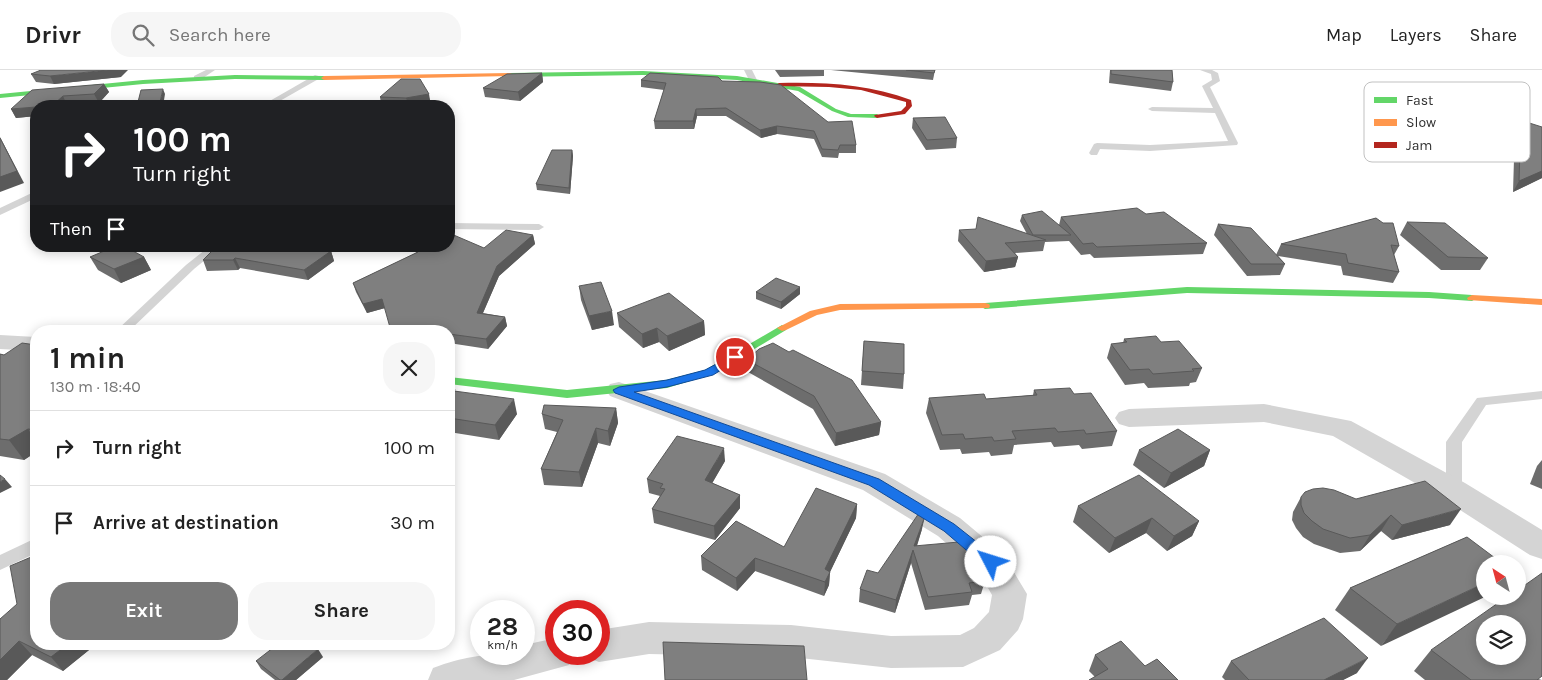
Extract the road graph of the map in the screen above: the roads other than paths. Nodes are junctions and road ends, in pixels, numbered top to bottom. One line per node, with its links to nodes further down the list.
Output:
1 (211, 70): 6 (lane)
2 (1204, 70): 11 (lane)
3 (609, 71): 4 (street); 5 (street)
4 (751, 75): 7 (street)
5 (318, 77): 6 (street); 9 (lane)
6 (197, 78): 8 (street)
7 (779, 85): 7 (street)
8 (0, 96)
9 (276, 100)
10 (1152, 109): 11 (lane)
11 (1218, 111): 12 (lane)
12 (1094, 153)
13 (30, 197): 14 (lane)
14 (0, 212)
15 (455, 226): 16 (lane)
16 (539, 227)
17 (209, 252): 19 (lane)
18 (1542, 302): 23 (street)
19 (128, 325)
20 (0, 342): 21 (street)
21 (30, 344)
22 (455, 382): 23 (street)
23 (619, 390): 30 (street)
24 (1542, 395): 26 (lane)
25 (1129, 418): 26 (street)
26 (1454, 491): 27 (street)
27 (1542, 546)
28 (30, 548): 29 (lane)
29 (0, 563)
30 (610, 644)
31 (545, 656): 32 (street)
32 (447, 680)

